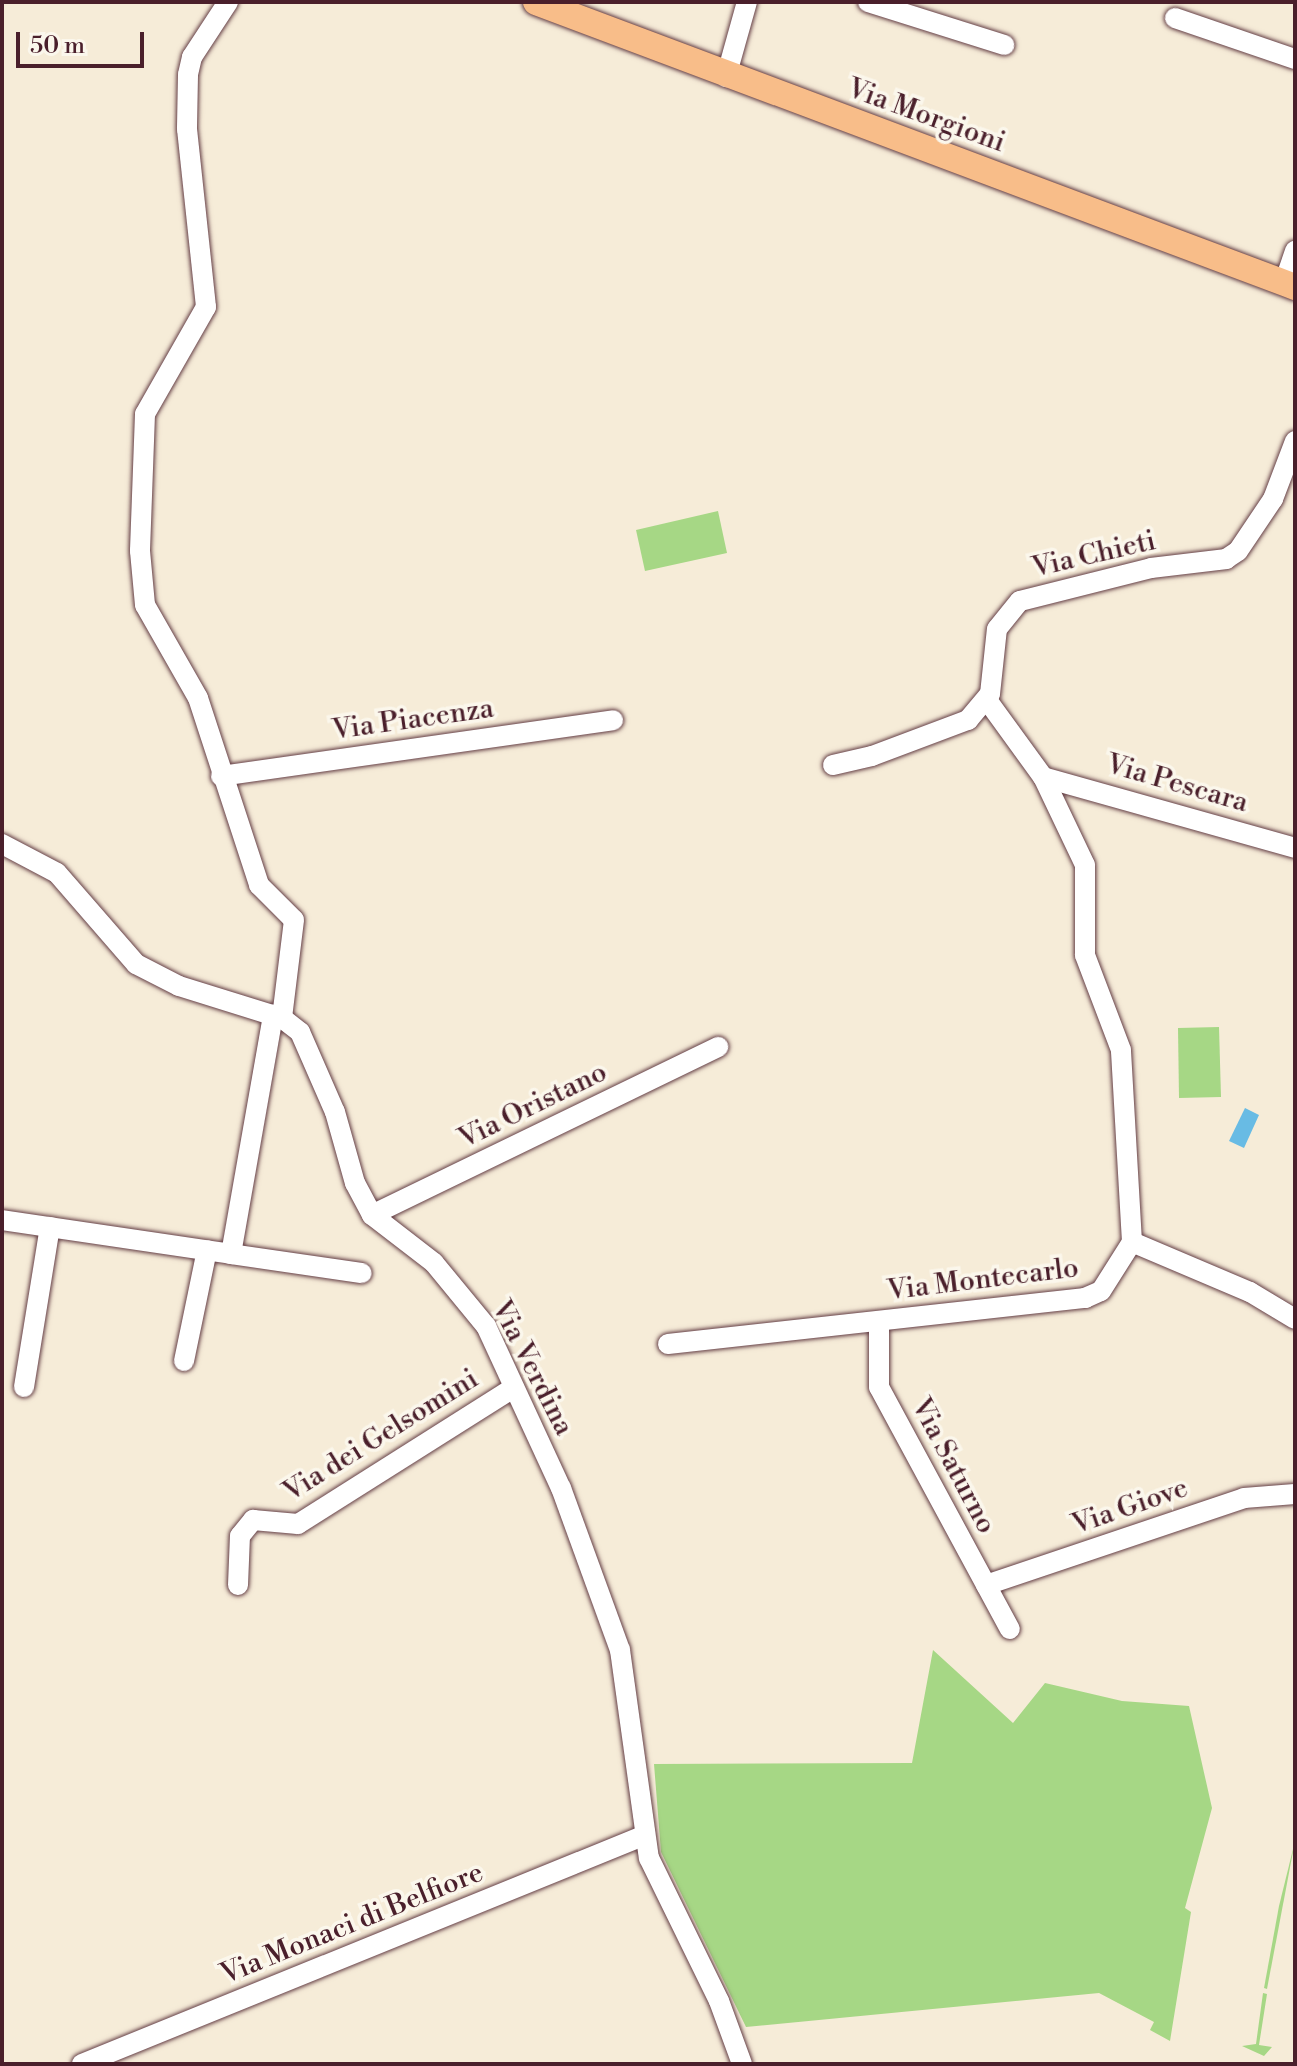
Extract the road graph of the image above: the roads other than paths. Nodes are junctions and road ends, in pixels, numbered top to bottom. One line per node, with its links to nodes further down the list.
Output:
1 (228, 2): 15 (street)
2 (536, 2): 8 (main road, Via Morgioni)
3 (747, 2): 8 (street)
4 (868, 2): 6 (street)
5 (1175, 18): 7 (street)
6 (1004, 45)
7 (1295, 59)
8 (726, 77): 10 (main road, Via Morgioni)
9 (1295, 251): 10 (street)
10 (1290, 285)
11 (1295, 441): 12 (street, Via Chieti)
12 (987, 700): 14 (street); 16 (street)
13 (613, 720): 15 (street, Via Piacenza)
14 (833, 765)
15 (221, 776): 19 (street)
16 (1043, 777): 18 (street, Via Pescara); 24 (street)
17 (2, 844): 19 (street, Via Verdina)
18 (1295, 848)
19 (278, 1017): 21 (street, Via Verdina); 26 (street)
20 (718, 1047): 21 (street, Via Oristano)
21 (372, 1215): 33 (street, Via Verdina)
22 (2, 1220): 23 (street)
23 (50, 1227): 25 (street); 32 (street)
24 (1132, 1242): 28 (street); 29 (street, Via Montecarlo)
25 (207, 1250): 26 (street); 31 (street)
26 (231, 1254): 27 (street)
27 (362, 1273)
28 (1295, 1319)
29 (879, 1321): 30 (street, Via Montecarlo); 36 (street, Via Saturno)
30 (668, 1344)
31 (184, 1361)
32 (24, 1387)
33 (513, 1388): 35 (street, Via dei Gelsomini); 38 (street, Via Verdina)
34 (1295, 1494): 36 (street, Via Giove)
35 (238, 1585)
36 (986, 1585): 37 (street, Via Saturno)
37 (1010, 1629)
38 (643, 1836): 39 (street, Via Monaci di Belfiore); 40 (street, Via Verdina)
39 (82, 2064)
40 (742, 2064)

